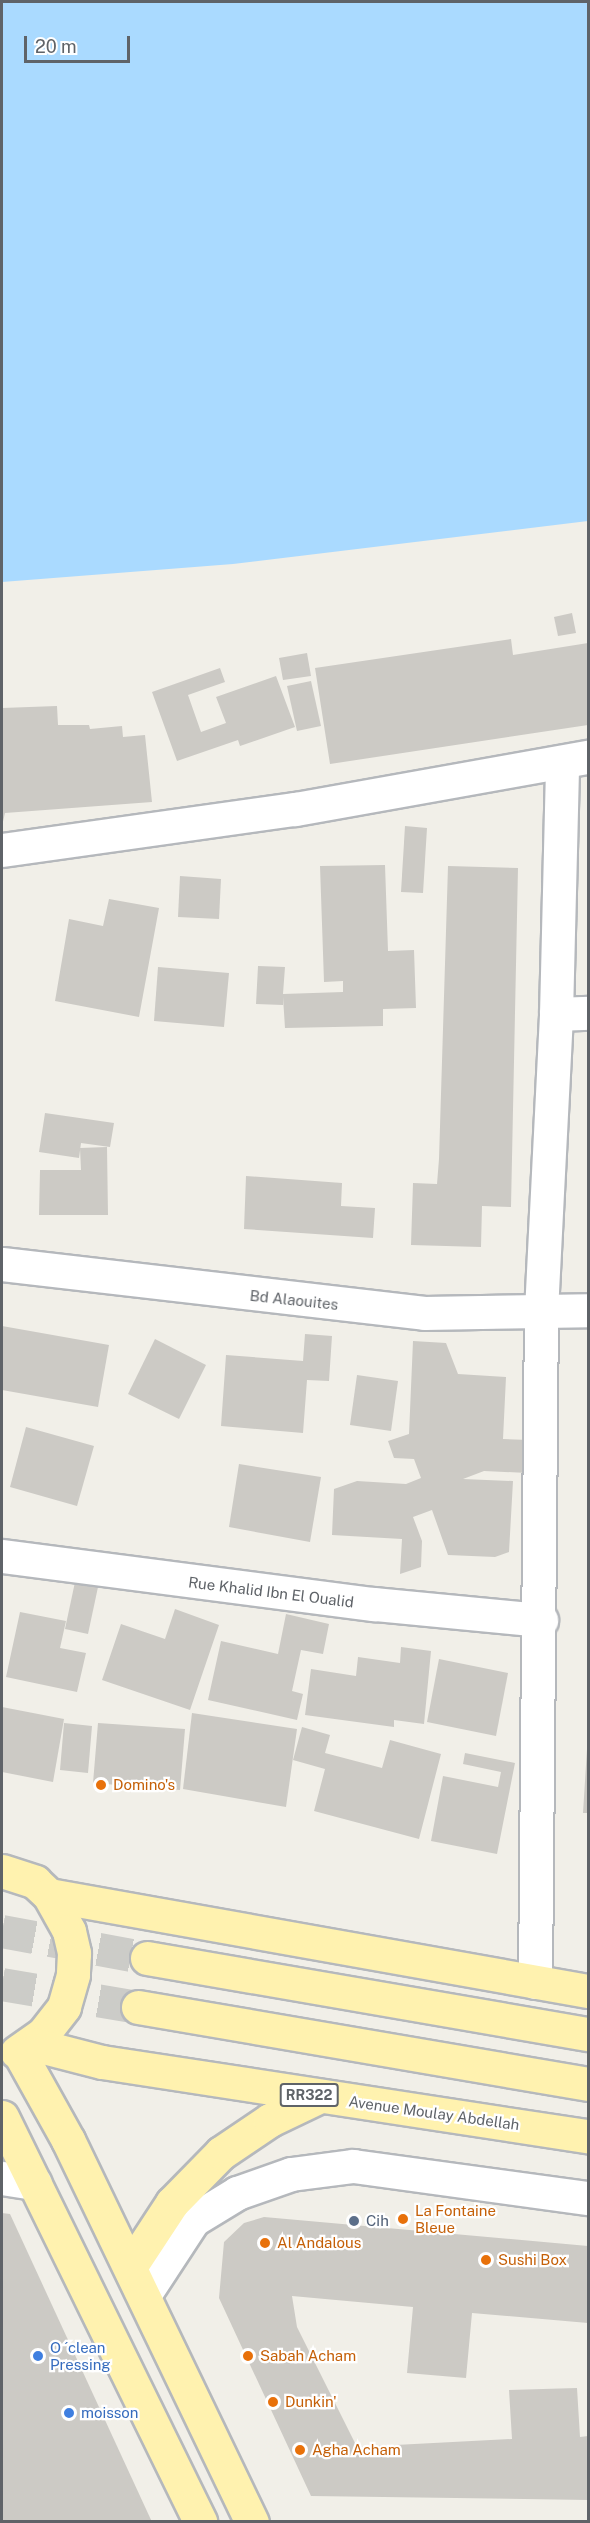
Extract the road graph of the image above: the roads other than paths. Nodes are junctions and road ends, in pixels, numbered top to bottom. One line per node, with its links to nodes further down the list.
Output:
1 (575, 760): 2 (street); 4 (street)
2 (2, 850)
3 (588, 1013): 4 (street)
4 (556, 1014): 7 (street)
5 (2, 1264): 7 (street, Bd Alaouites)
6 (588, 1310): 7 (street, Bd Alaouites)
7 (540, 1311): 9 (street)
8 (2, 1556): 9 (street, Rue Khalid Ibn El Oualid)
9 (541, 1620): 13 (street)
10 (2, 1870): 11 (main road)
11 (49, 1895): 13 (main road); 17 (main road)
12 (147, 1958): 16 (main road)
13 (535, 1982): 14 (main road)
14 (588, 1991)
15 (138, 2007): 18 (main road)
16 (588, 2034)
17 (18, 2051): 19 (main road, Avenue Moulay Abdellah / RR322); 24 (main road)
18 (588, 2084)
19 (320, 2096): 21 (main road, Avenue Moulay Abdellah / RR322); 24 (main road)
20 (2, 2117): 22 (main road)
21 (588, 2136)
22 (8, 2161): 25 (main road)
23 (588, 2198): 24 (street)
24 (137, 2281): 26 (main road)
25 (200, 2522)
26 (252, 2522)

